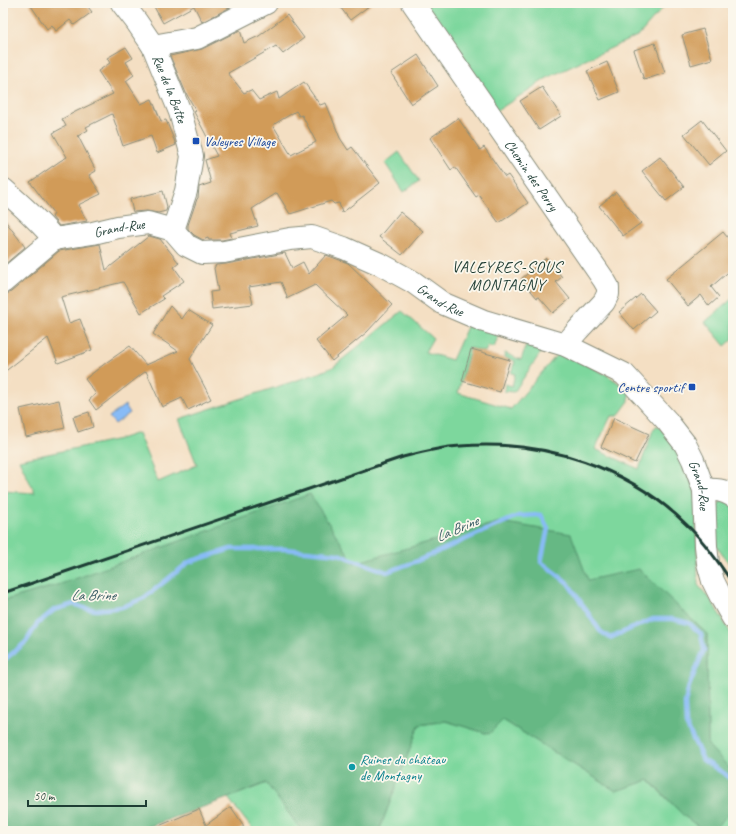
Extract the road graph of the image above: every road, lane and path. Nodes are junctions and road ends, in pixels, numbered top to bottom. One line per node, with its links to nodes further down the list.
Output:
1 (122, 3): 4 (street, Rue de la Butte)
2 (266, 3): 4 (street)
3 (413, 3): 9 (street, Chemin des Perry)
4 (153, 46): 6 (street, Rue de la Butte)
5 (3, 189): 7 (street)
6 (173, 230): 7 (street, Grand-Rue); 9 (street, Grand-Rue)
7 (54, 239): 8 (street)
8 (3, 282)
9 (566, 345): 10 (street, Grand-Rue)
10 (704, 490): 11 (street); 12 (street, Grand-Rue)
11 (733, 496)
12 (733, 618)

